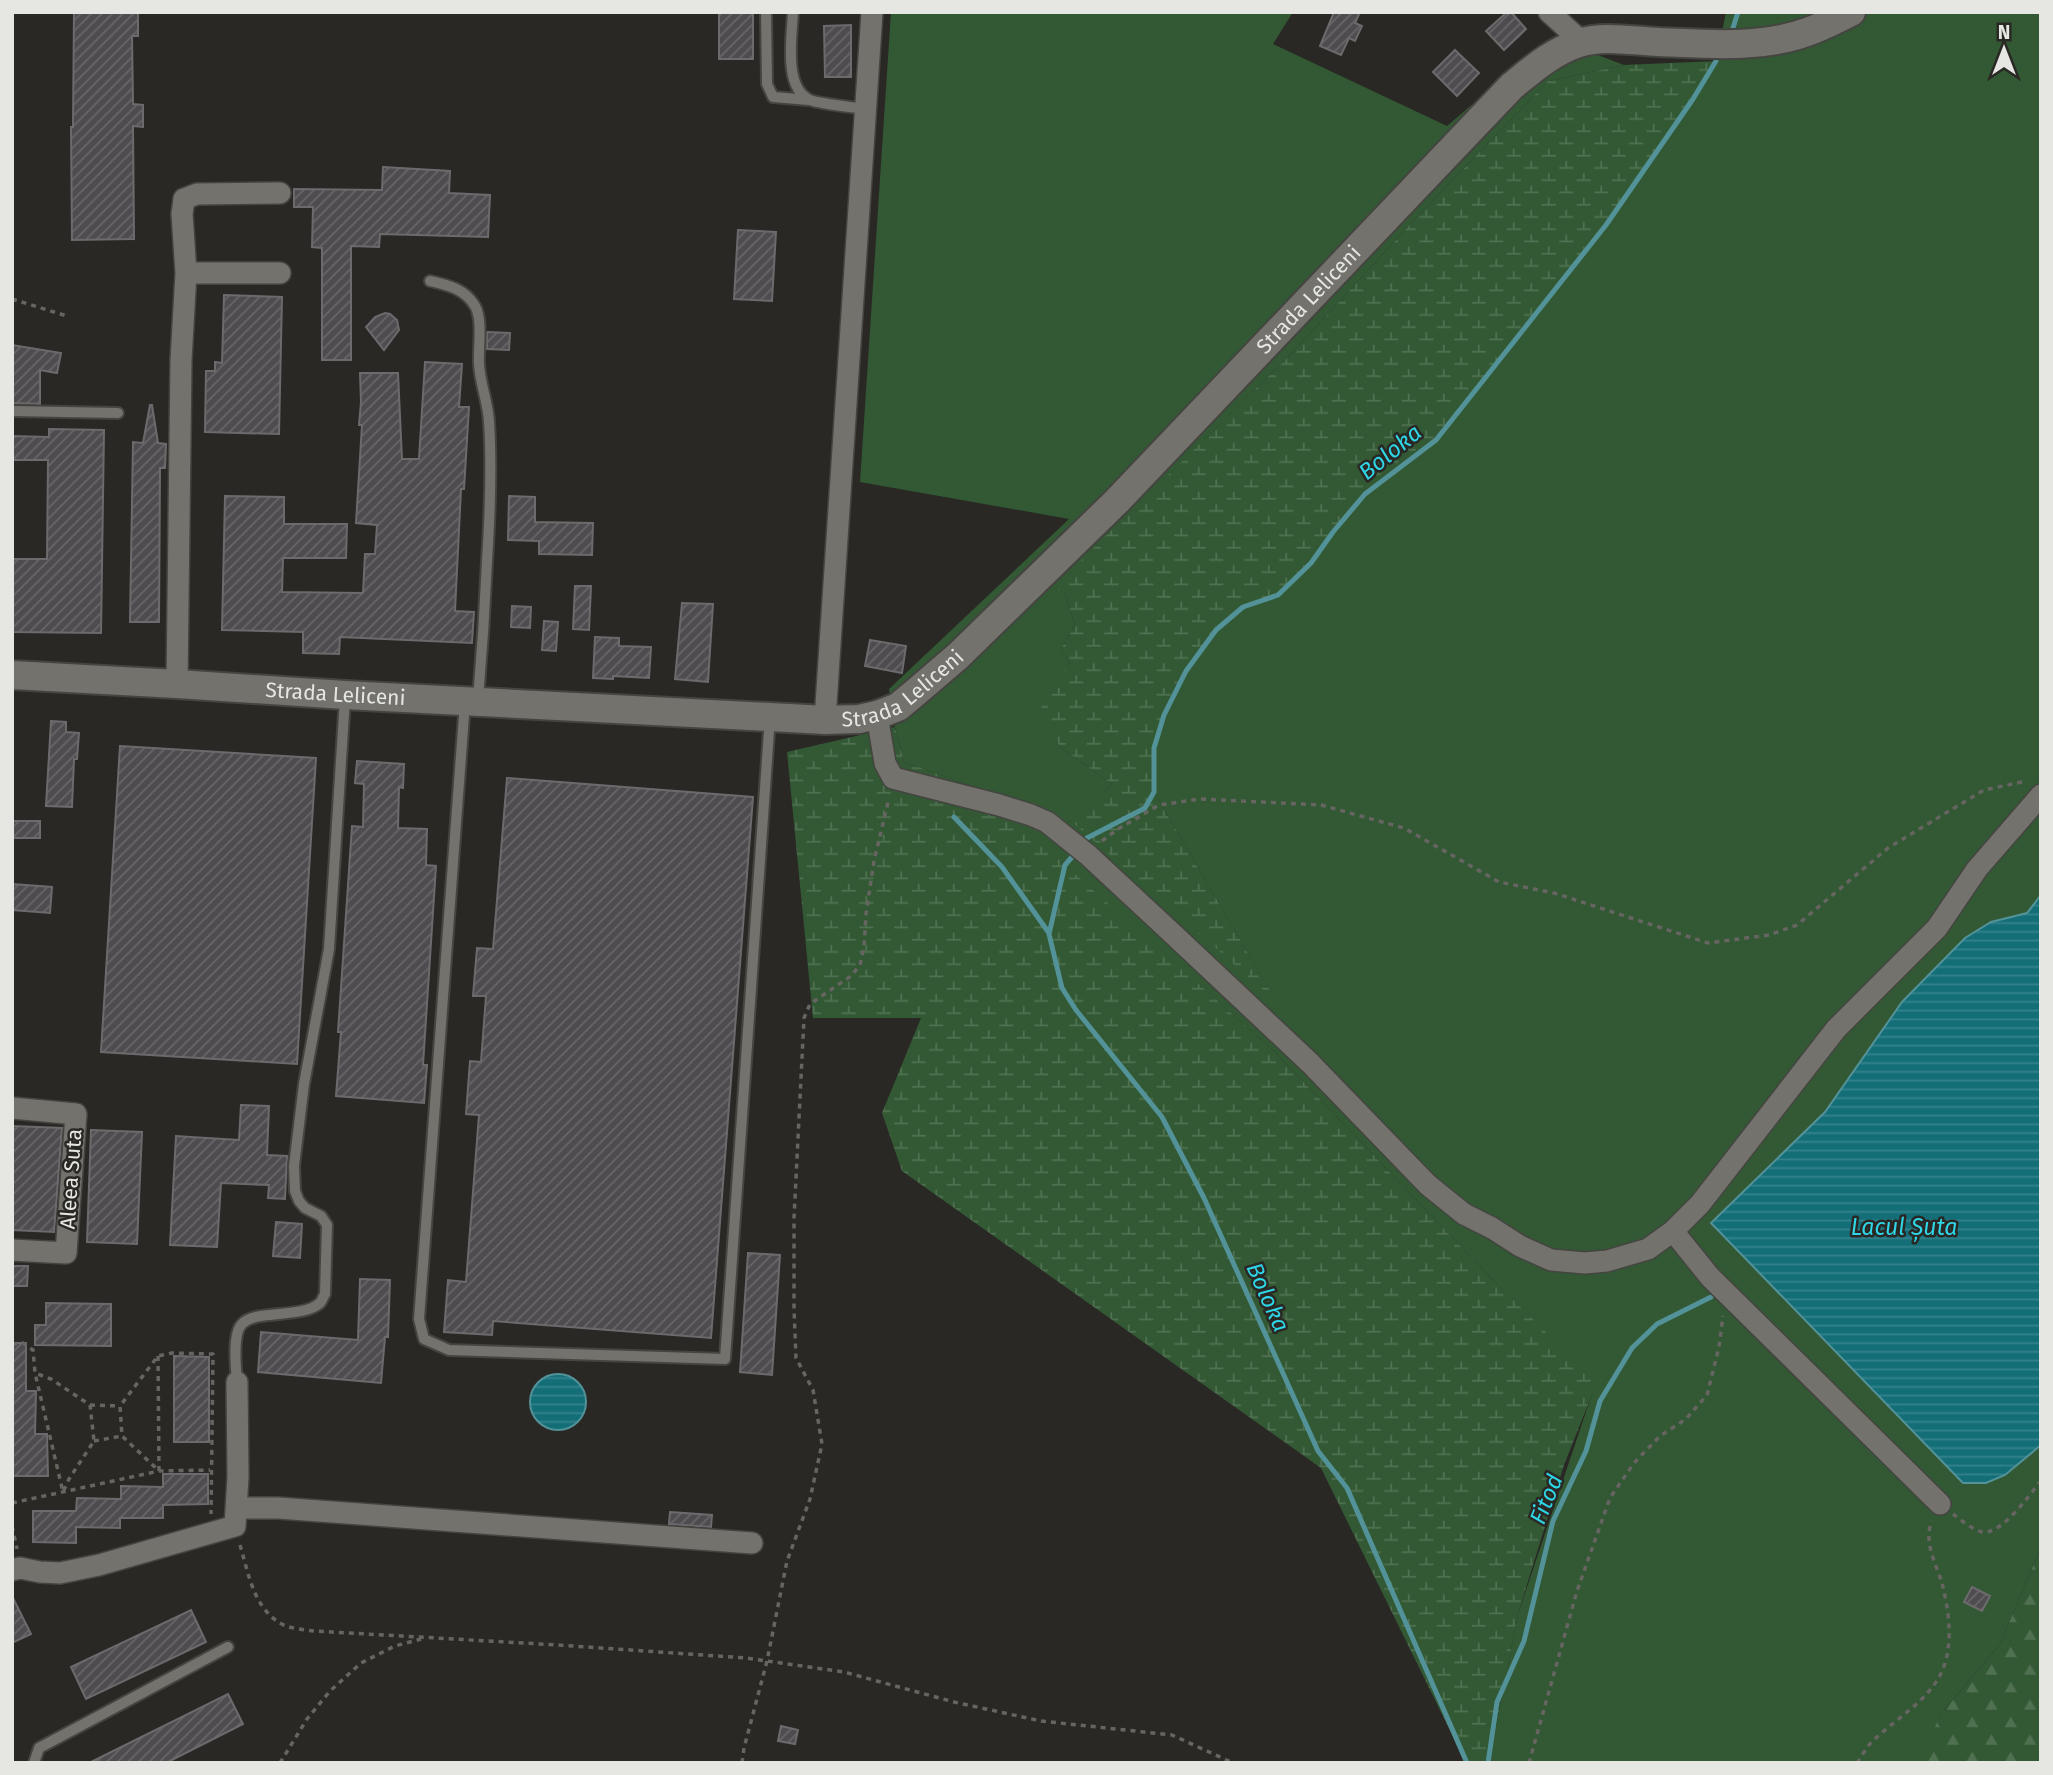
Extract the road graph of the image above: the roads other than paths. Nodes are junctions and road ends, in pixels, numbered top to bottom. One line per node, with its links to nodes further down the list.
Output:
1 (766, 12): 7 (lane)
2 (793, 12): 7 (lane)
3 (872, 12): 8 (street, Strada Leliceni)
4 (1549, 12): 6 (street)
5 (1851, 12): 6 (main road, Strada Leliceni)
6 (1582, 42): 19 (main road, Strada Leliceni)
7 (809, 100): 8 (lane)
8 (865, 109): 21 (street, Strada Leliceni)
9 (280, 193): 10 (street)
10 (186, 273): 11 (street); 16 (street)
11 (281, 273)
12 (430, 281): 18 (lane)
13 (12, 411): 14 (lane)
14 (118, 414)
15 (12, 676): 16 (main road, Strada Leliceni)
16 (177, 684): 17 (main road, Strada Leliceni)
17 (345, 695): 18 (main road, Strada Leliceni); 26 (lane)
18 (472, 702): 20 (main road, Strada Leliceni); 20 (lane)
19 (877, 715): 21 (main road, Strada Leliceni); 24 (street)
20 (770, 717): 21 (main road, Strada Leliceni)
21 (825, 720)
22 (2035, 787): 24 (street)
23 (12, 1108): 25 (street, Aleea Suta)
24 (1673, 1231): 27 (street)
25 (12, 1250)
26 (237, 1382): 28 (street)
27 (1940, 1504)
28 (236, 1517): 29 (street); 30 (street)
29 (752, 1544)
30 (12, 1570)
31 (228, 1647): 32 (lane)
32 (34, 1763)

